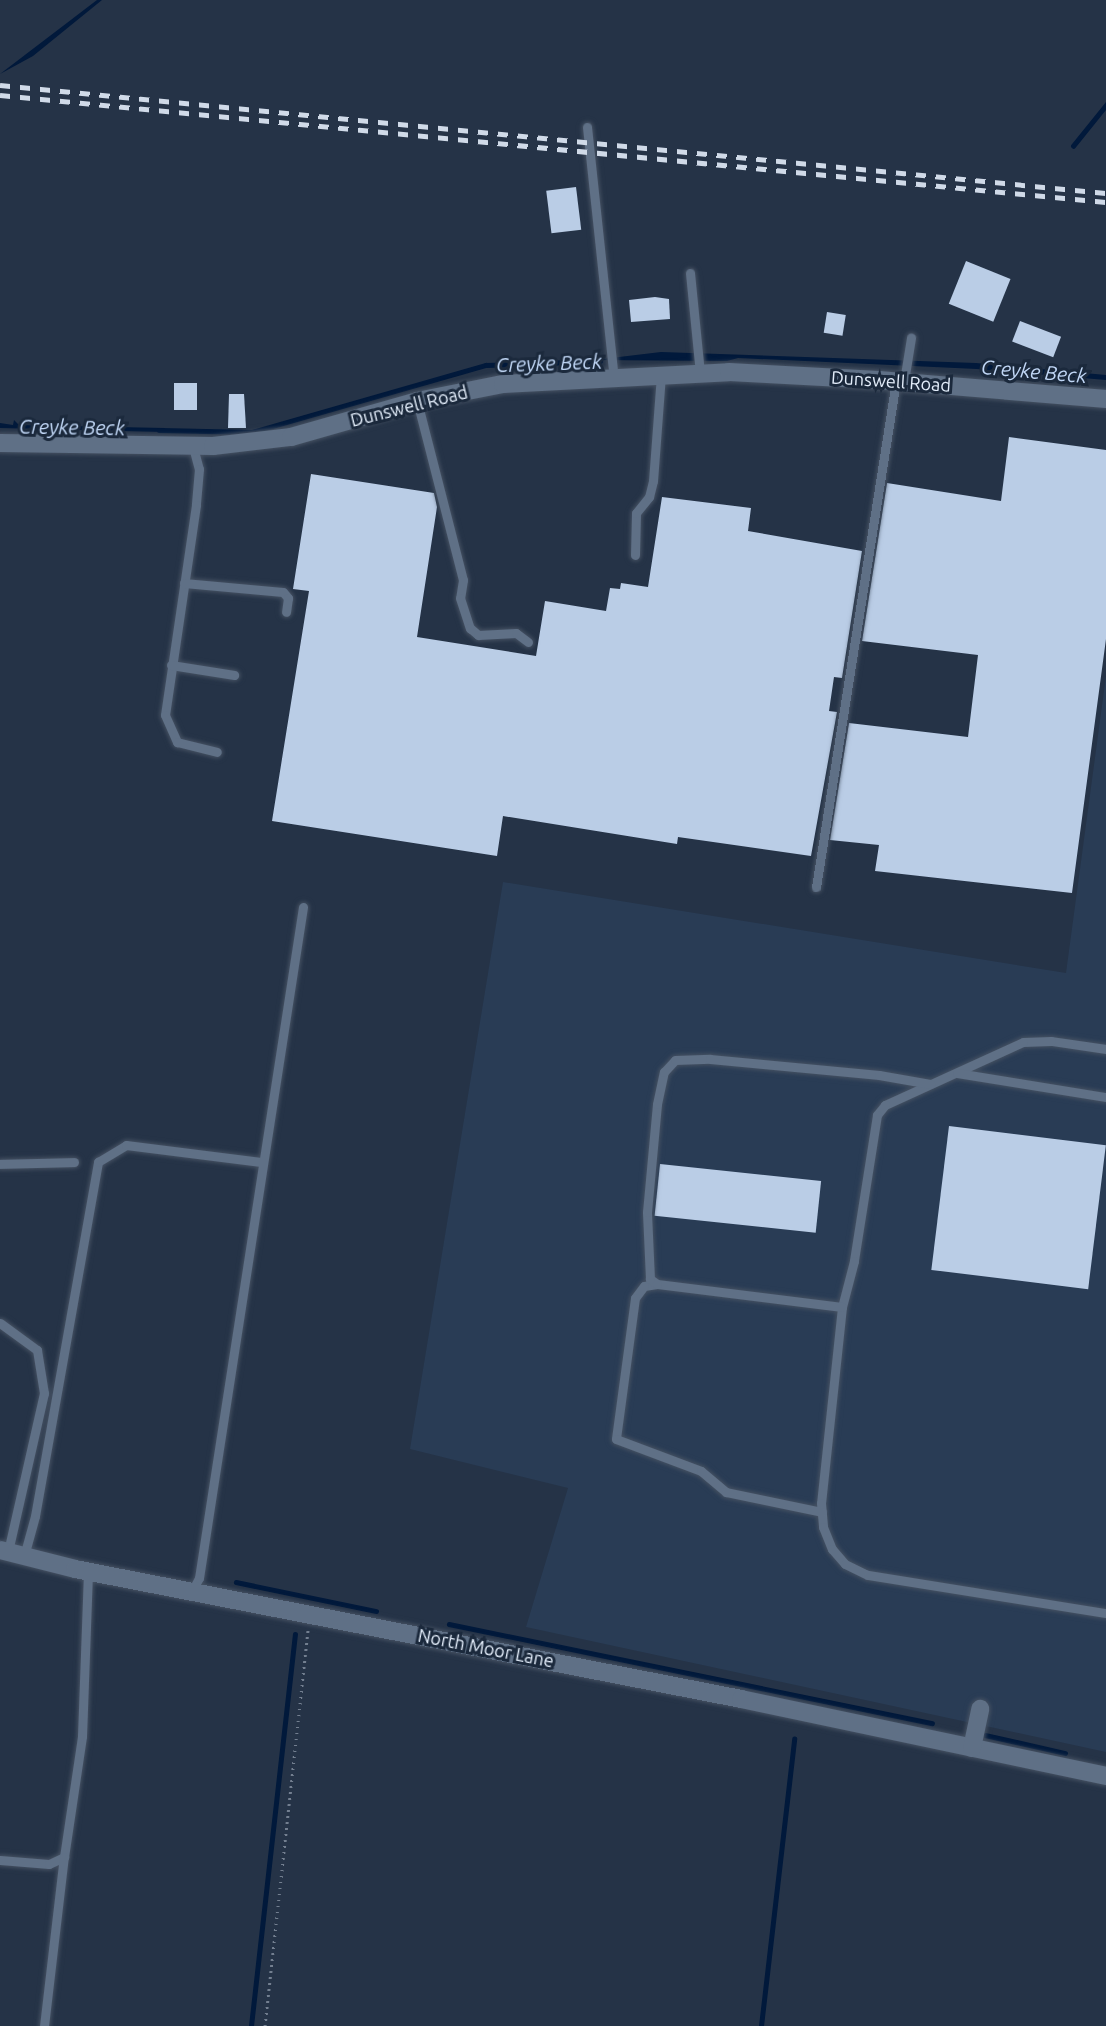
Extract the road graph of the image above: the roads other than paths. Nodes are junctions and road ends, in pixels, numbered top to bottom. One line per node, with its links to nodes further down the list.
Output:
1 (587, 128): 5 (lane)
2 (690, 273): 4 (lane)
3 (911, 338): 7 (lane)
4 (700, 369): 6 (street, Dunswell Road); 7 (street, Dunswell Road)
5 (613, 372): 6 (street, Dunswell Road); 9 (street, Dunswell Road)
6 (661, 375): 12 (lane)
7 (902, 378): 8 (street, Dunswell Road); 19 (lane)
8 (1106, 399)
9 (417, 401): 11 (street, Dunswell Road); 15 (lane)
10 (0, 443): 11 (street, Dunswell Road)
11 (193, 447): 13 (lane)
12 (635, 555)
13 (184, 583): 14 (lane); 16 (lane)
14 (286, 612)
15 (528, 642)
16 (171, 665): 17 (lane); 18 (lane)
17 (234, 675)
18 (217, 752)
19 (816, 886)
20 (303, 907): 26 (lane)
21 (1106, 1050): 22 (lane)
22 (956, 1073): 23 (lane); 24 (lane)
23 (930, 1084): 28 (lane); 29 (lane)
24 (1106, 1097)
25 (74, 1162): 27 (lane)
26 (261, 1162): 32 (lane); 34 (lane)
27 (0, 1164)
28 (657, 1284): 29 (lane); 31 (lane)
29 (842, 1307): 31 (lane)
30 (0, 1323): 32 (lane)
31 (822, 1512): 35 (lane)
32 (11, 1553): 33 (street, North Moor Lane)
33 (88, 1571): 34 (street, North Moor Lane); 39 (lane)
34 (192, 1591): 37 (street, North Moor Lane)
35 (1106, 1613)
36 (980, 1709): 37 (street)
37 (972, 1748): 38 (street, North Moor Lane)
38 (1106, 1776)
39 (64, 1857): 40 (lane); 41 (lane)
40 (0, 1860)
41 (44, 2026)

